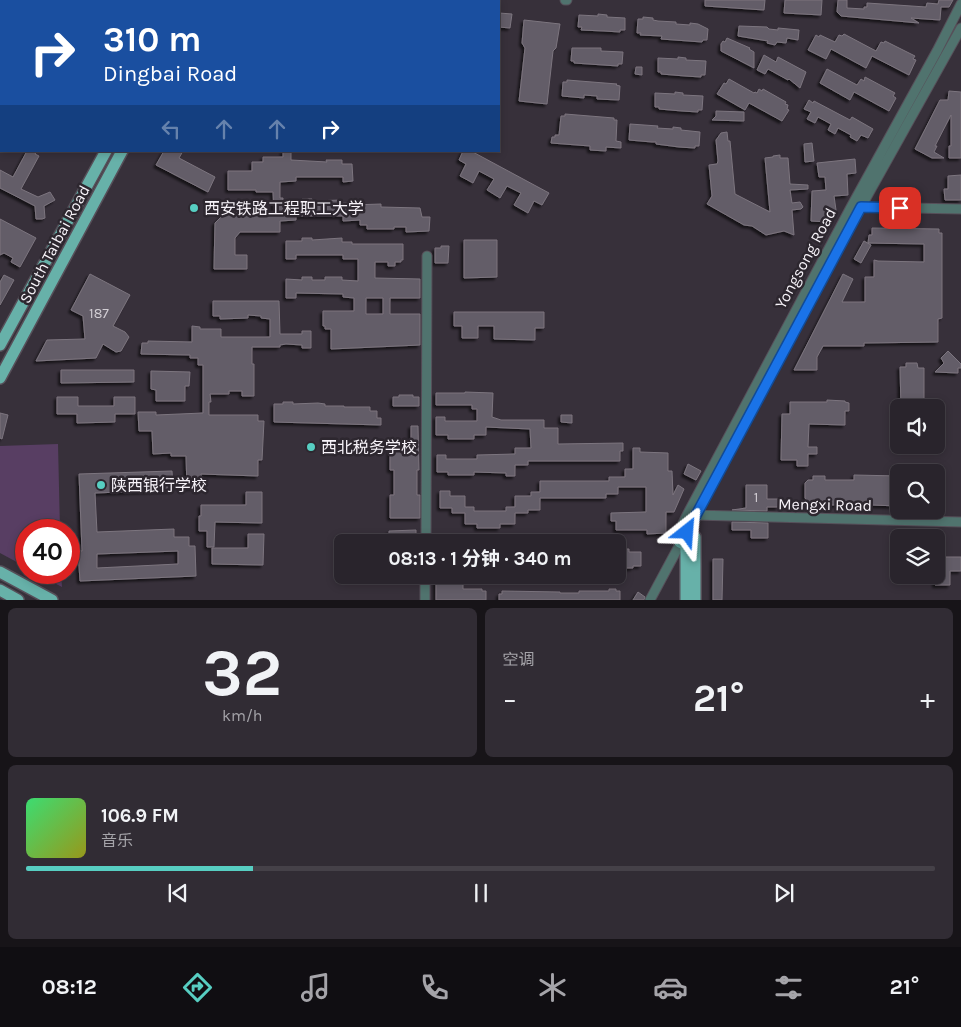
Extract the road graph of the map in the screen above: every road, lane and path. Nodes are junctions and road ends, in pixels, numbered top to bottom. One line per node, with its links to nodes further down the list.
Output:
1 (961, 4): 5 (street, Yongsong Road)
2 (961, 28): 6 (street, Yongsong Road)
3 (105, 152): 9 (main road, South Taibai Road)
4 (121, 152): 10 (main road, South Taibai Road)
5 (851, 207): 6 (street); 11 (street, Yongsong Road)
6 (861, 207): 7 (street); 11 (street, Yongsong Road)
7 (961, 209)
8 (427, 256): 13 (street)
9 (0, 345)
10 (0, 378)
11 (692, 514): 12 (street, Mengxi Road); 14 (street, Yongsong Road)
12 (961, 522)
13 (426, 534)
14 (683, 534): 21 (street, Yongsong Road); 22 (main road); 23 (main road)
15 (0, 572): 19 (main road)
16 (425, 584): 20 (street)
17 (0, 590): 18 (main road)
18 (18, 600)
19 (52, 600)
20 (425, 600)
21 (650, 600)
22 (686, 600)
23 (695, 600)

